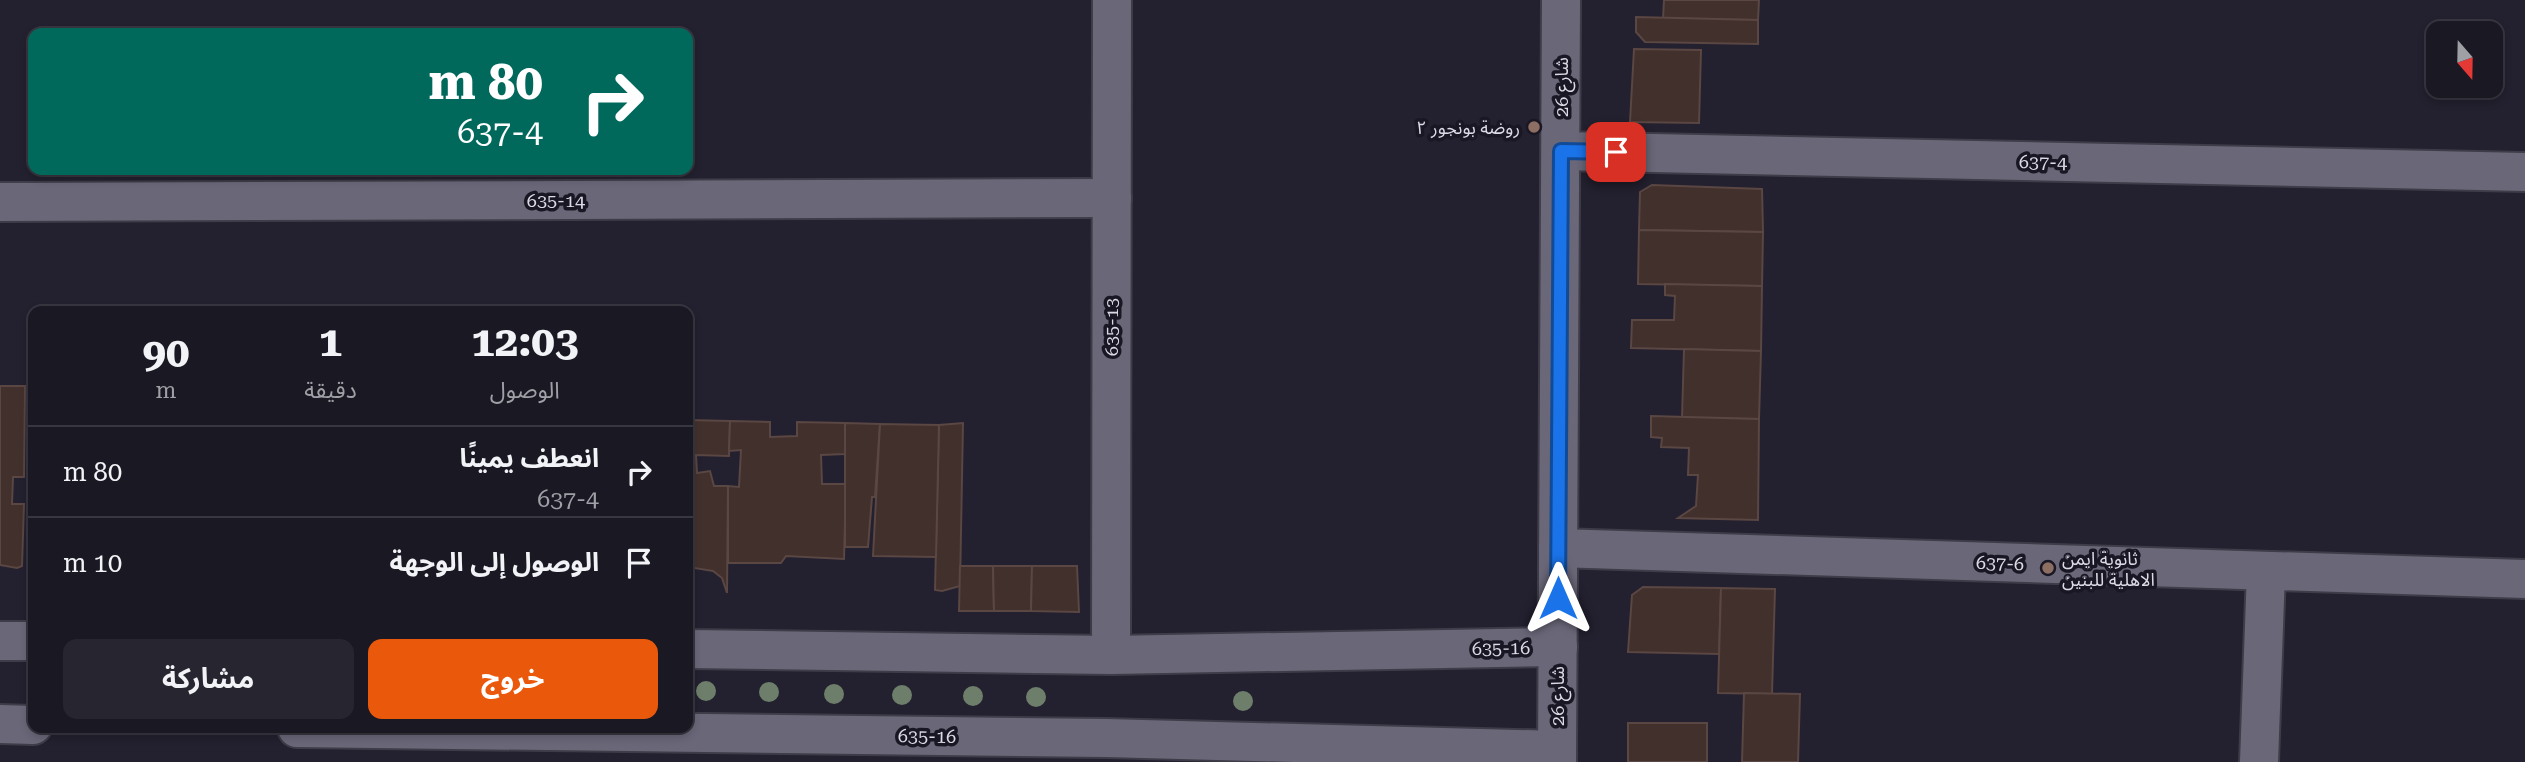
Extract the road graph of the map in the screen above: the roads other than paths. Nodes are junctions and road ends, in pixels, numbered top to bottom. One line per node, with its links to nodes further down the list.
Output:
1 (1112, 0): 5 (street, 635-13)
2 (1561, 0): 3 (street, شارع 26)
3 (1561, 151): 4 (street, 637-4); 7 (street, شارع 26)
4 (2525, 172)
5 (1112, 198): 6 (street, 635-14); 14 (street, 635-13)
6 (0, 202)
7 (1558, 548): 8 (street, 637-6); 12 (street, شارع 26)
8 (2266, 572): 9 (street, 637-6); 20 (street)
9 (2525, 579)
10 (0, 641): 11 (street)
11 (28, 641)
12 (1558, 647): 14 (street, 635-16); 19 (street, شارع 26)
13 (693, 649): 14 (street, 635-16)
14 (1111, 655)
15 (0, 724): 16 (street)
16 (28, 725)
17 (481, 733): 18 (street, 635-16)
18 (1106, 750): 19 (street, 635-16)
19 (1557, 756)
20 (2259, 762)

